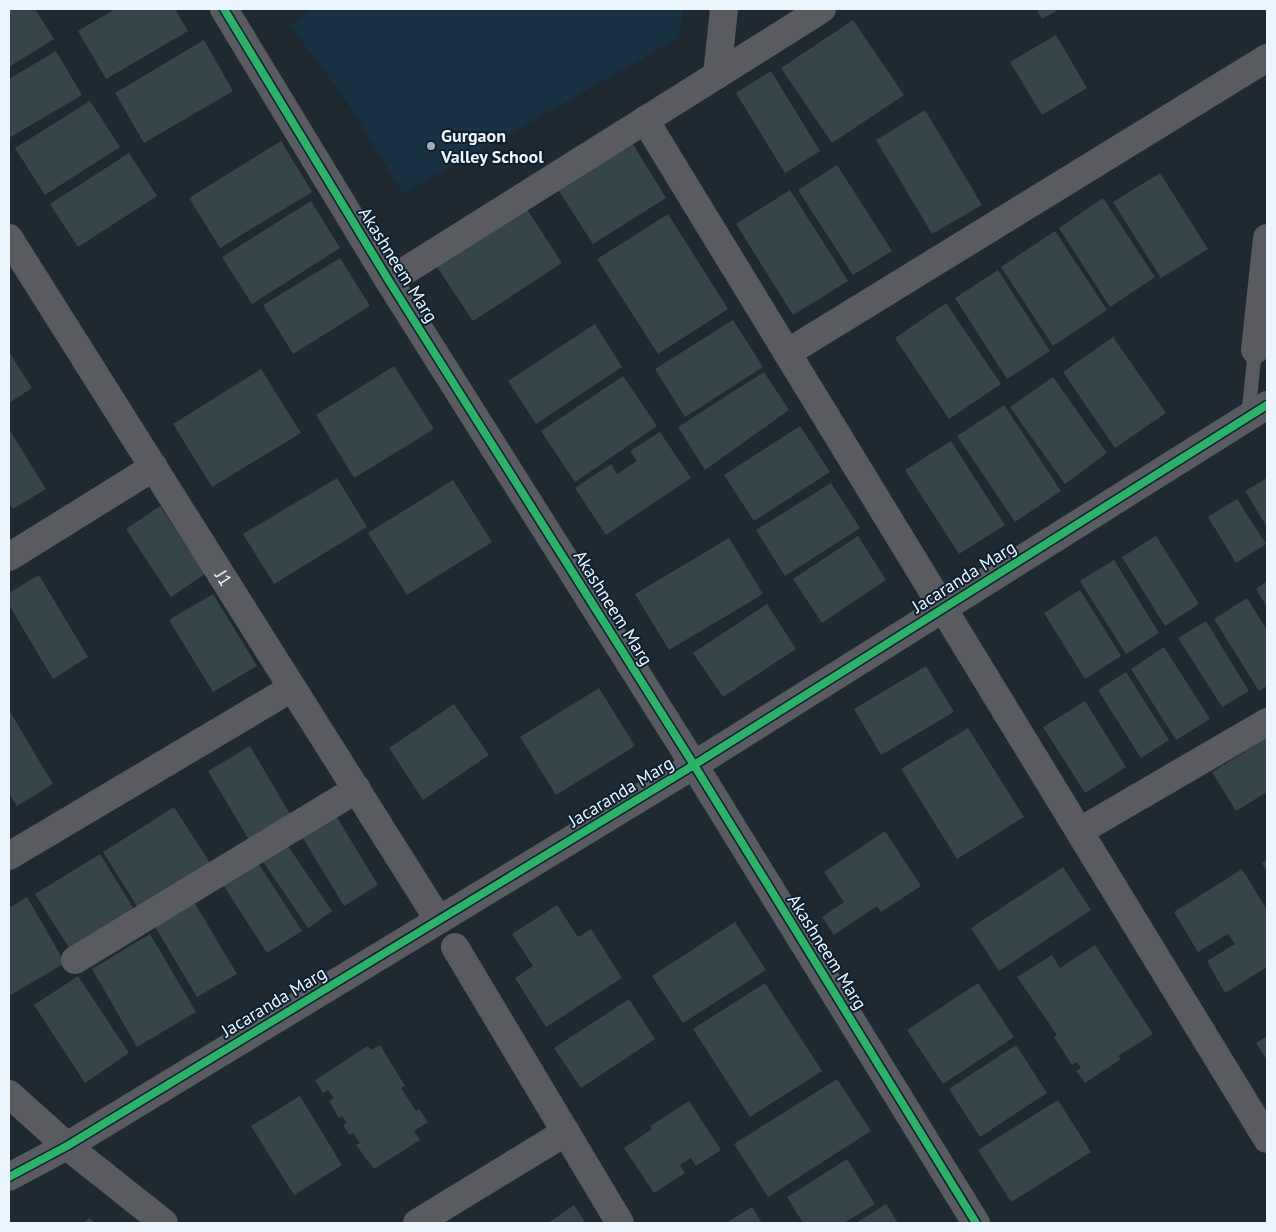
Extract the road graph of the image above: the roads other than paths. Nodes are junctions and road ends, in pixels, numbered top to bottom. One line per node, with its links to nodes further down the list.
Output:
1 (224, 9): 9 (street, Akashneem Marg)
2 (724, 9): 5 (street)
3 (822, 9): 5 (street)
4 (1267, 58): 11 (street)
5 (717, 75): 6 (street)
6 (645, 120): 9 (street); 11 (street)
7 (1267, 238): 10 (street)
8 (13, 253): 13 (street, J1)
9 (389, 281): 18 (street, Akashneem Marg)
10 (1255, 350): 12 (lane)
11 (787, 353): 15 (street)
12 (1258, 411): 15 (street, Jacaranda Marg)
13 (154, 468): 14 (street); 16 (street, J1)
14 (9, 558)
15 (943, 608): 18 (street, Jacaranda Marg); 20 (street)
16 (292, 688): 19 (street, J1); 21 (street)
17 (1267, 722): 20 (street)
18 (694, 765): 22 (street, Jacaranda Marg); 33 (street, Akashneem Marg)
19 (357, 789): 22 (street, J1); 24 (street)
20 (1080, 831): 27 (street)
21 (9, 856)
22 (438, 919): 23 (lane); 28 (street, Jacaranda Marg)
23 (455, 947): 26 (street)
24 (75, 960)
25 (9, 1094): 28 (street)
26 (566, 1132): 31 (street); 32 (street)
27 (1267, 1139)
28 (67, 1146): 29 (street, Jacaranda Marg); 30 (street)
29 (9, 1177)
30 (164, 1223)
31 (417, 1223)
32 (620, 1223)
33 (976, 1223)

